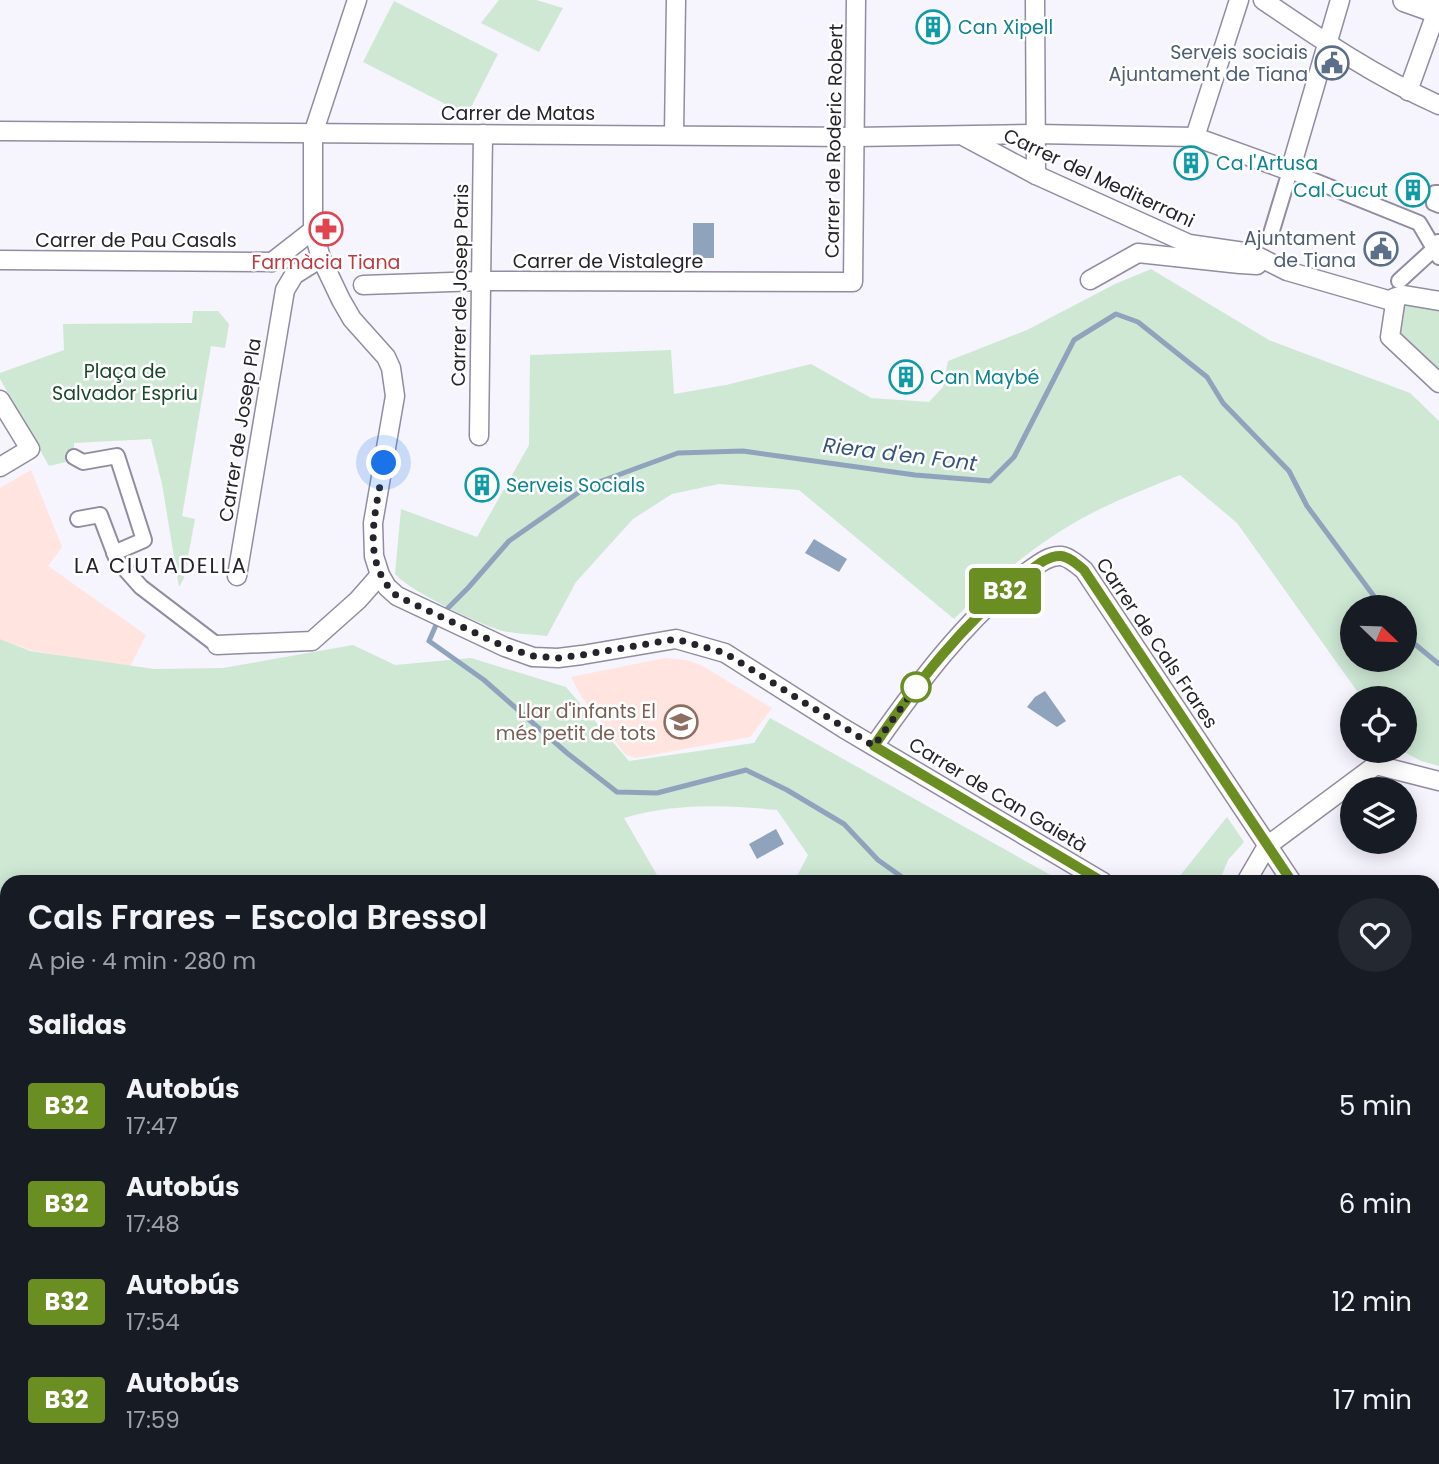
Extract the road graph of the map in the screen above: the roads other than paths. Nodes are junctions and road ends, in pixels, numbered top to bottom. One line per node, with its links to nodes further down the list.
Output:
1 (357, 0): 14 (street)
2 (676, 0): 16 (street)
3 (856, 0): 19 (street, Carrer de Roderic Robert)
4 (1035, 0): 17 (street)
5 (1239, 0): 20 (street)
6 (1264, 0): 10 (street)
7 (1340, 0): 10 (street)
8 (1405, 0): 9 (street)
9 (1438, 9): 11 (street)
10 (1328, 45): 11 (street); 21 (street)
11 (1408, 91): 12 (street)
12 (1439, 105)
13 (0, 131): 14 (street, Carrer de Matas)
14 (313, 134): 15 (street, Carrer de Matas); 25 (street)
15 (483, 134): 16 (street, Carrer de Matas); 33 (street, Carrer de Josep Paris)
16 (674, 134): 19 (street, Carrer de Matas)
17 (1037, 134): 18 (street, Carrer de Matas); 20 (street, Carrer de Matas); 22 (street)
18 (961, 135): 19 (street, Carrer de Matas); 22 (street, Carrer del Mediterrani)
19 (855, 137): 34 (street, Carrer de Roderic Robert)
20 (1195, 137): 21 (street, Carrer de Matas)
21 (1290, 171): 26 (street); 27 (street)
22 (1036, 175): 30 (street, Carrer del Mediterrani)
23 (1439, 193): 24 (street)
24 (1439, 205)
25 (313, 230): 28 (street); 29 (street)
26 (1270, 237)
27 (1437, 249): 37 (street)
28 (281, 255): 29 (street, Carrer de Pau Casals); 31 (street, Carrer de Pau Casals); 35 (street)
29 (321, 258): 35 (street); 46 (street)
30 (1263, 259): 32 (street, Carrer del Mediterrani); 37 (street, Carrer del Mediterrani)
31 (0, 260)
32 (1090, 280)
33 (481, 281): 34 (street, Carrer de Vistalegre); 36 (street, Carrer de Vistalegre); 41 (street, Carrer de Josep Paris)
34 (853, 282)
35 (289, 283): 47 (street, Carrer de Josep Pla)
36 (363, 285)
37 (1397, 289): 38 (street, Carrer del Mediterrani); 39 (street)
38 (1439, 301)
39 (1439, 383)
40 (0, 400): 43 (street)
41 (479, 436)
42 (74, 457): 45 (street)
43 (0, 467)
44 (79, 519): 45 (street)
45 (114, 553): 48 (street)
46 (380, 575): 48 (street); 49 (street, Carrer de Can Gaietà)
47 (237, 576)
48 (217, 645)
49 (874, 746): 51 (street, Carrer de Cals Frares); 52 (street, Carrer de Can Gaietà)
50 (1439, 781): 51 (street)
51 (1267, 846): 53 (street); 54 (street, Carrer de Cals Frares)
52 (1091, 875)
53 (1250, 875)
54 (1287, 875)

